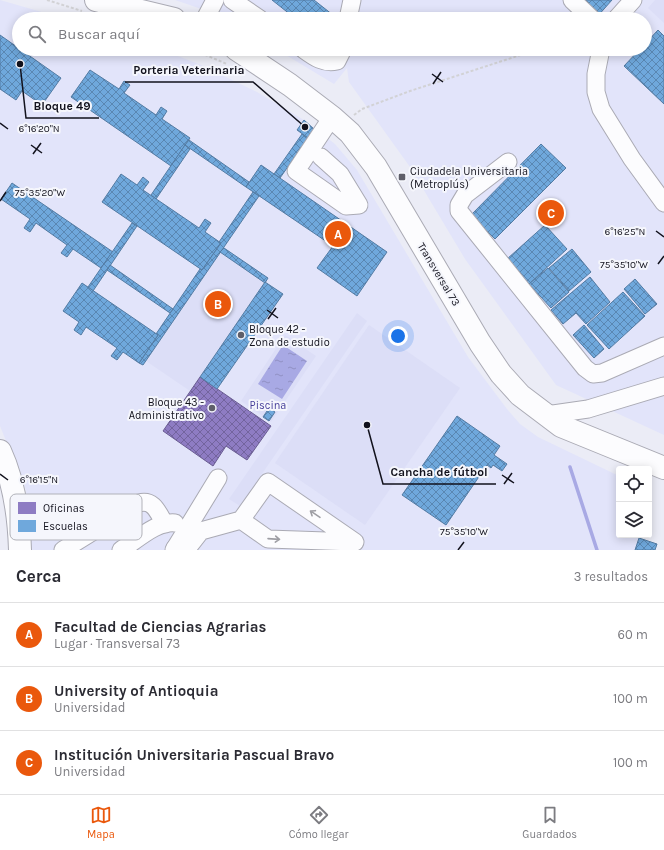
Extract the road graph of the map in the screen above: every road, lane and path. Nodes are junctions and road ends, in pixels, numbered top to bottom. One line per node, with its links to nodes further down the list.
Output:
1 (47, 0): 8 (path)
2 (216, 0): 10 (lane)
3 (232, 0): 11 (lane)
4 (352, 0): 12 (lane)
5 (572, 0): 13 (lane)
6 (633, 0): 14 (lane)
7 (138, 5): 8 (main road); 9 (main road)
8 (90, 6)
9 (156, 12)
10 (209, 12)
11 (250, 12)
12 (349, 12)
13 (585, 12)
14 (622, 12)
15 (247, 56): 20 (main road, Transversal 73)
16 (313, 56): 17 (lane)
17 (340, 56)
18 (518, 56): 20 (path)
19 (600, 56): 23 (lane)
20 (342, 117): 21 (lane); 26 (main road, Transversal 73)
21 (321, 157)
22 (508, 162): 24 (lane)
23 (664, 203)
24 (664, 346)
25 (664, 386): 26 (lane)
26 (546, 415): 28 (main road, Transversal 73)
27 (0, 451): 30 (main road)
28 (664, 468)
29 (218, 478): 34 (lane)
30 (14, 494)
31 (142, 502): 33 (lane)
32 (241, 520): 32 (lane, one-way to 32); 39 (lane)
33 (165, 524): 34 (lane); 35 (lane)
34 (189, 525): 39 (lane)
35 (142, 536)
36 (19, 540): 40 (main road)
37 (79, 540): 41 (lane)
38 (136, 540): 42 (lane)
39 (174, 549)
40 (20, 550)
41 (63, 550)
42 (121, 550)

